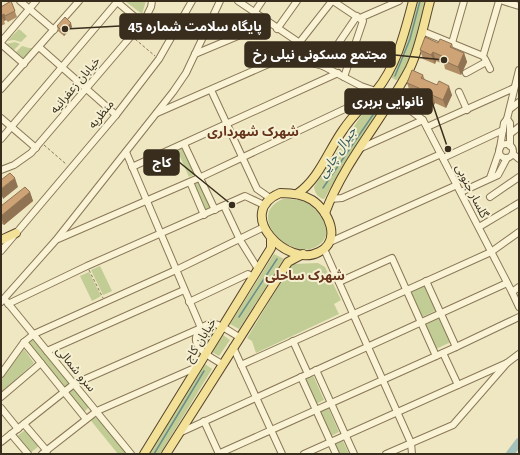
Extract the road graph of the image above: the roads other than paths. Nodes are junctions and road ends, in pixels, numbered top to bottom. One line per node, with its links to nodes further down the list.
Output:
1 (20, 1): 20 (street)
2 (36, 1): 20 (street)
3 (79, 1): 26 (street)
4 (117, 1): 23 (street); 37 (street)
5 (152, 1): 23 (street, خیابان زعفرانیه)
6 (192, 1): 56 (street, منظریه)
7 (220, 1): 32 (street)
8 (238, 1): 21 (street)
9 (262, 1): 21 (street)
10 (297, 1): 25 (street)
11 (333, 1): 22 (street); 29 (street)
12 (399, 1): 18 (street)
13 (413, 1): 48 (main road)
14 (430, 1): 27 (main road)
15 (464, 1): 30 (street)
16 (499, 1): 33 (street)
17 (503, 1): 19 (street)
18 (384, 4): 22 (street)
19 (519, 6)
20 (30, 9): 26 (street); 28 (street)
21 (254, 12): 24 (street)
22 (358, 17): 36 (street); 42 (street)
23 (142, 23): 46 (street, خیابان زعفرانیه)
24 (268, 23): 25 (street); 32 (street)
25 (277, 29): 29 (street)
26 (54, 30): 31 (street)
27 (422, 31): 30 (street); 50 (main road)
28 (1, 43): 35 (street)
29 (299, 43): 34 (street)
30 (452, 43): 33 (street)
31 (39, 47): 35 (street); 37 (street)
32 (195, 54): 55 (street)
33 (484, 59): 38 (street); 41 (street)
34 (314, 63): 36 (street); 47 (street)
35 (24, 64): 45 (street)
36 (323, 66): 40 (street)
37 (62, 68): 46 (street); 61 (street)
38 (490, 69)
39 (519, 70): 43 (street)
40 (338, 73): 42 (street); 60 (street)
41 (466, 73)
42 (344, 76): 48 (street)
43 (518, 77): 44 (street)
44 (514, 88): 53 (street); 54 (street)
45 (1, 89)
46 (86, 89): 56 (street); 69 (street, خیابان زعفرانیه)
47 (210, 90): 55 (street); 60 (street)
48 (376, 91): 50 (street); 51 (main road)
49 (459, 92): 54 (street)
50 (393, 97): 59 (street); 70 (main road)
51 (368, 98): 75 (street); 85 (main road)
52 (519, 102): 53 (street)
53 (510, 108): 58 (street)
54 (467, 110): 62 (street)
55 (157, 113): 72 (street)
56 (116, 115): 99 (street, منظریه)
57 (1, 118): 61 (street)
58 (507, 119): 64 (street); 65 (street)
59 (424, 120): 62 (street, گلسار جنوبی); 70 (street)
60 (227, 124): 67 (street); 75 (street)
61 (12, 126): 66 (street); 69 (street)
62 (427, 127): 73 (street, گلسار جنوبی)
63 (519, 127): 65 (street)
64 (503, 130): 71 (street); 73 (street)
65 (510, 134): 68 (street)
66 (1, 138)
67 (184, 144): 77 (street); 79 (street)
68 (510, 146): 71 (street); 74 (street)
69 (36, 148): 78 (street, خیابان زعفرانیه)
70 (360, 148): 88 (main road)
71 (499, 150): 76 (street); 81 (street)
72 (126, 152): 77 (street); 103 (street)
73 (442, 156): 83 (street, گلسار جنوبی); 88 (street)
74 (517, 156): 76 (street)
75 (242, 157): 79 (street); 87 (street)
76 (507, 158): 81 (street)
77 (132, 167): 89 (street)
78 (1, 170)
79 (200, 177): 82 (street); 93 (street)
80 (519, 177): 86 (street)
81 (490, 178): 84 (street)
82 (190, 182): 89 (street); 95 (street)
83 (457, 185): 84 (street, گلسار جنوبی); 105 (street)
84 (460, 192): 97 (street, گلسار جنوبی)
85 (297, 194): 87 (main road); 94 (main road)
86 (490, 197)
87 (270, 198): 91 (main road)
88 (330, 199): 94 (main road)
89 (146, 201): 100 (street); 103 (street)
90 (519, 203): 97 (street)
91 (264, 205): 92 (street); 96 (main road)
92 (224, 206): 93 (street); 104 (street)
93 (215, 210): 95 (street)
94 (325, 213): 105 (main road)
95 (204, 215): 100 (street)
96 (264, 227): 101 (main road); 104 (street)
97 (478, 228): 108 (street, گلسار جنوبی)
98 (519, 232): 108 (street)
99 (16, 233): 102 (main road, منظریه); 107 (street, منظریه)
100 (160, 234): 111 (street); 122 (street)
101 (271, 238): 109 (main road); 110 (main road, خیابان کاج)
102 (1, 240)
103 (56, 240): 120 (street)
104 (240, 240): 110 (street); 111 (street)
105 (330, 242): 106 (main road)
106 (324, 249): 109 (main road); 114 (street)
107 (1, 250)
108 (491, 252): 113 (street); 115 (street, گلسار جنوبی)
109 (303, 254): 131 (main road)
110 (258, 269): 112 (main road, خیابان کاج)
111 (176, 270): 117 (street); 130 (street)
112 (253, 277): 121 (street); 128 (main road, خیابان کاج)
113 (426, 281): 118 (street); 125 (street)
114 (339, 282): 118 (street); 124 (street)
115 (507, 283): 119 (street, گلسار جنوبی); 125 (street)
116 (519, 287): 119 (street)
117 (184, 290): 121 (street); 137 (street)
118 (406, 290): 124 (street); 127 (street)
119 (512, 292): 123 (street, گلسار جنوبی)
120 (2, 300): 122 (street, سرو شمالی)
121 (189, 302): 129 (street)
122 (8, 304): 130 (street, سرو شمالی)
123 (519, 307)
124 (353, 314): 132 (street); 134 (street)
125 (441, 314): 127 (street); 136 (street)
126 (519, 317): 136 (street)
127 (421, 323): 134 (street); 141 (street)
128 (222, 327): 129 (street); 131 (street); 139 (main road, خیابان کاج)
129 (201, 328): 139 (street); 152 (street)
130 (34, 334): 133 (street); 137 (street, سرو شمالی)
131 (239, 337): 135 (main road)
132 (293, 341): 145 (street); 149 (street)
133 (24, 342): 142 (street, سرو شمالی); 148 (street)
134 (368, 346): 147 (street); 151 (street)
135 (233, 347): 144 (main road); 145 (street)
136 (456, 347): 138 (street)
137 (47, 351): 152 (street, سرو شمالی)
138 (443, 353): 141 (street); 153 (street)
139 (205, 354): 144 (street); 146 (main road, خیابان کاج)
140 (519, 354): 143 (street)
141 (436, 356): 151 (street)
142 (41, 363): 154 (street, سرو شمالی); 155 (street)
143 (507, 363): 153 (street); 172 (street)
144 (222, 364): 167 (main road)
145 (241, 365): 156 (street)
146 (197, 367): 160 (street); 177 (main road, خیابان کاج)
147 (316, 370): 149 (street); 157 (street)
148 (1, 374)
149 (308, 374): 150 (street)
150 (301, 377): 156 (street); 159 (street)
151 (383, 380): 157 (street); 161 (street)
152 (74, 384): 154 (street); 160 (street, سرو شمالی)
153 (458, 385): 161 (street)
154 (64, 391): 162 (street, سرو شمالی); 164 (street)
155 (1, 397)
156 (256, 397): 163 (street); 166 (street)
157 (331, 403): 159 (street); 169 (street)
158 (1, 408): 165 (street)
159 (316, 410): 166 (street); 171 (street)
160 (97, 412): 162 (street); 176 (street, سرو شمالی)
161 (397, 412): 169 (street); 172 (street)
162 (86, 420): 173 (street)
163 (204, 421): 167 (street); 174 (street)
164 (24, 424): 165 (street); 173 (street)
165 (18, 429): 168 (street)
166 (271, 430): 174 (street); 179 (street)
167 (179, 433): 178 (main road)
168 (11, 434): 170 (street); 175 (street)
169 (346, 435): 171 (street); 182 (street)
170 (1, 442)
171 (331, 442): 180 (street); 181 (street)
172 (411, 443): 183 (street); 184 (street)
173 (44, 452)
174 (222, 453)
175 (28, 454)
176 (131, 454)
177 (144, 454)
178 (166, 454)
179 (282, 454)
180 (304, 454)
181 (336, 454)
182 (354, 454)
183 (386, 454)
184 (412, 454)

